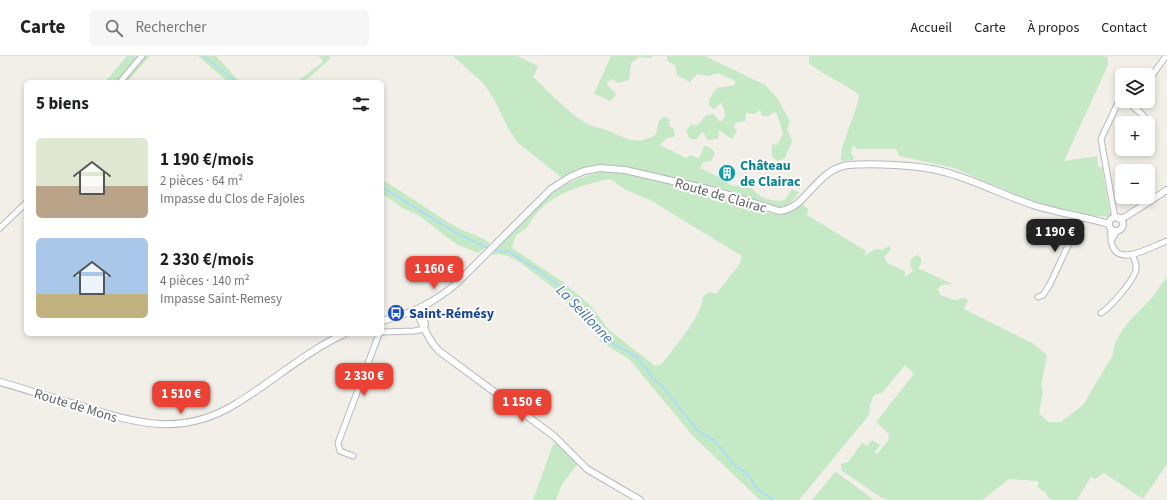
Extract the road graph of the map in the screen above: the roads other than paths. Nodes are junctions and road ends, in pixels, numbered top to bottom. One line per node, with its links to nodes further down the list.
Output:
1 (142, 56): 4 (street)
2 (1166, 58): 3 (street)
3 (1155, 72)
4 (122, 80)
5 (1115, 108): 11 (street)
6 (1136, 108): 7 (street)
7 (1143, 116)
8 (1167, 190): 11 (street)
9 (24, 205): 12 (street)
10 (1081, 218): 13 (street, Route de Clairac); 16 (street); 17 (street, Route de Clairac)
11 (1120, 219): 13 (street); 13 (street)
12 (0, 228)
13 (1112, 228): 15 (street)
14 (1167, 241): 15 (street)
15 (1132, 254): 19 (street)
16 (1038, 297)
17 (422, 307): 18 (street); 21 (street)
18 (416, 310): 20 (street); 21 (street)
19 (1101, 313)
20 (384, 320)
21 (425, 329): 22 (street); 27 (street)
22 (384, 332)
23 (340, 336): 25 (street, Route de Mons)
24 (378, 336): 26 (street)
25 (0, 382)
26 (353, 456)
27 (640, 500)

